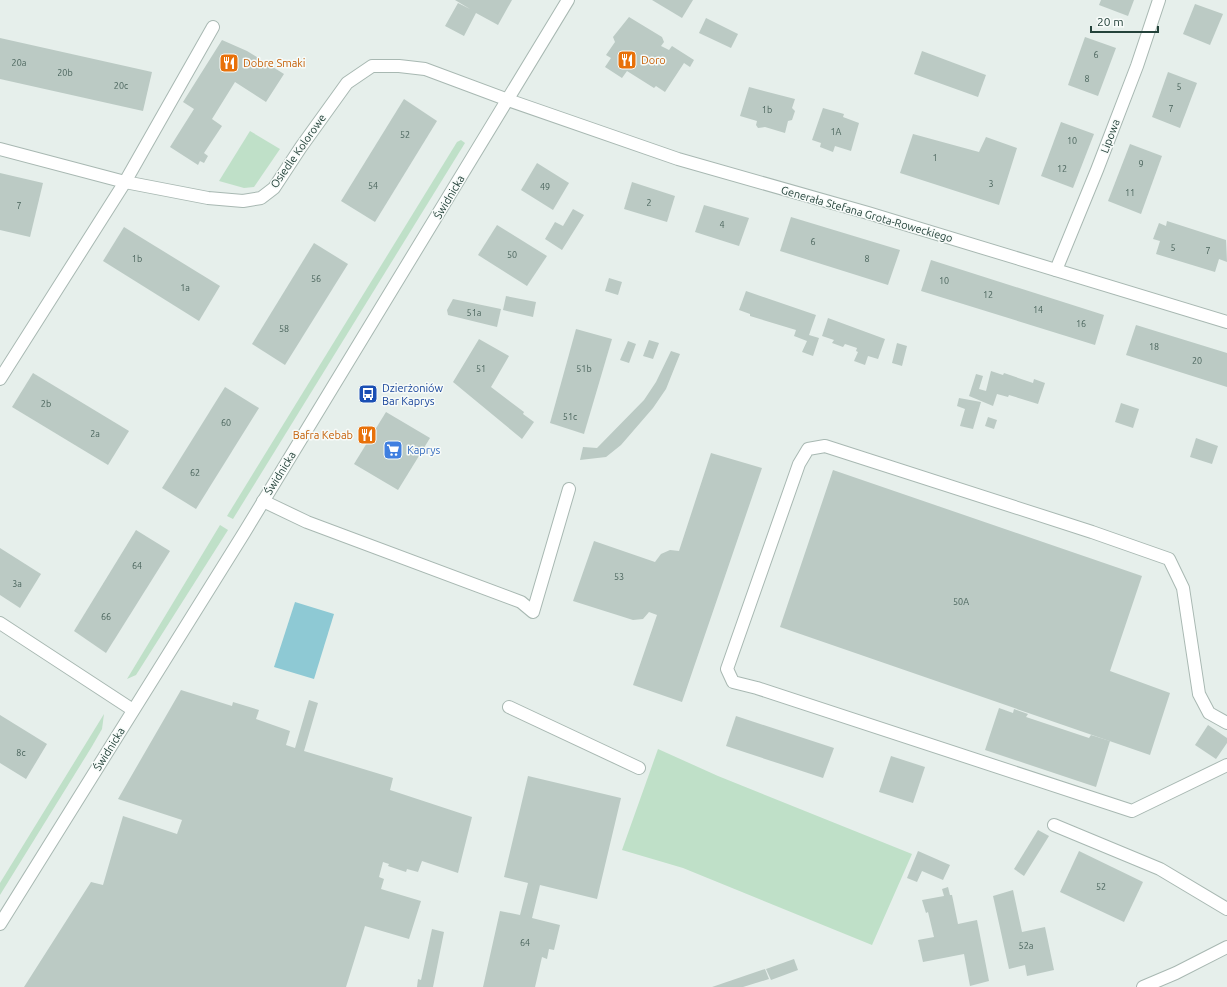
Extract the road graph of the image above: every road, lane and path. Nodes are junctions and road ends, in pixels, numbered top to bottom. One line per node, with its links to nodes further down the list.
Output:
1 (568, 0): 4 (street, Świdnicka)
2 (1159, 0): 7 (street, Lipowa)
3 (213, 27): 6 (street)
4 (508, 100): 6 (street, Osiedle Kolorowe); 7 (street, Generała Stefana Grota-Roweckiego); 11 (street, Świdnicka)
5 (0, 149): 6 (street, Osiedle Kolorowe)
6 (126, 182): 9 (street)
7 (1056, 270): 8 (street, Generała Stefana Grota-Roweckiego)
8 (1227, 322)
9 (0, 379)
10 (569, 489): 11 (street)
11 (263, 501): 14 (street, Świdnicka)
12 (0, 623): 14 (street)
13 (510, 707): 17 (street)
14 (133, 710): 20 (street, Świdnicka)
15 (1227, 723): 16 (street)
16 (1227, 765)
17 (639, 768)
18 (1054, 825): 19 (street)
19 (1227, 909)
20 (0, 924)
21 (1227, 947): 22 (street)
22 (1143, 987)

